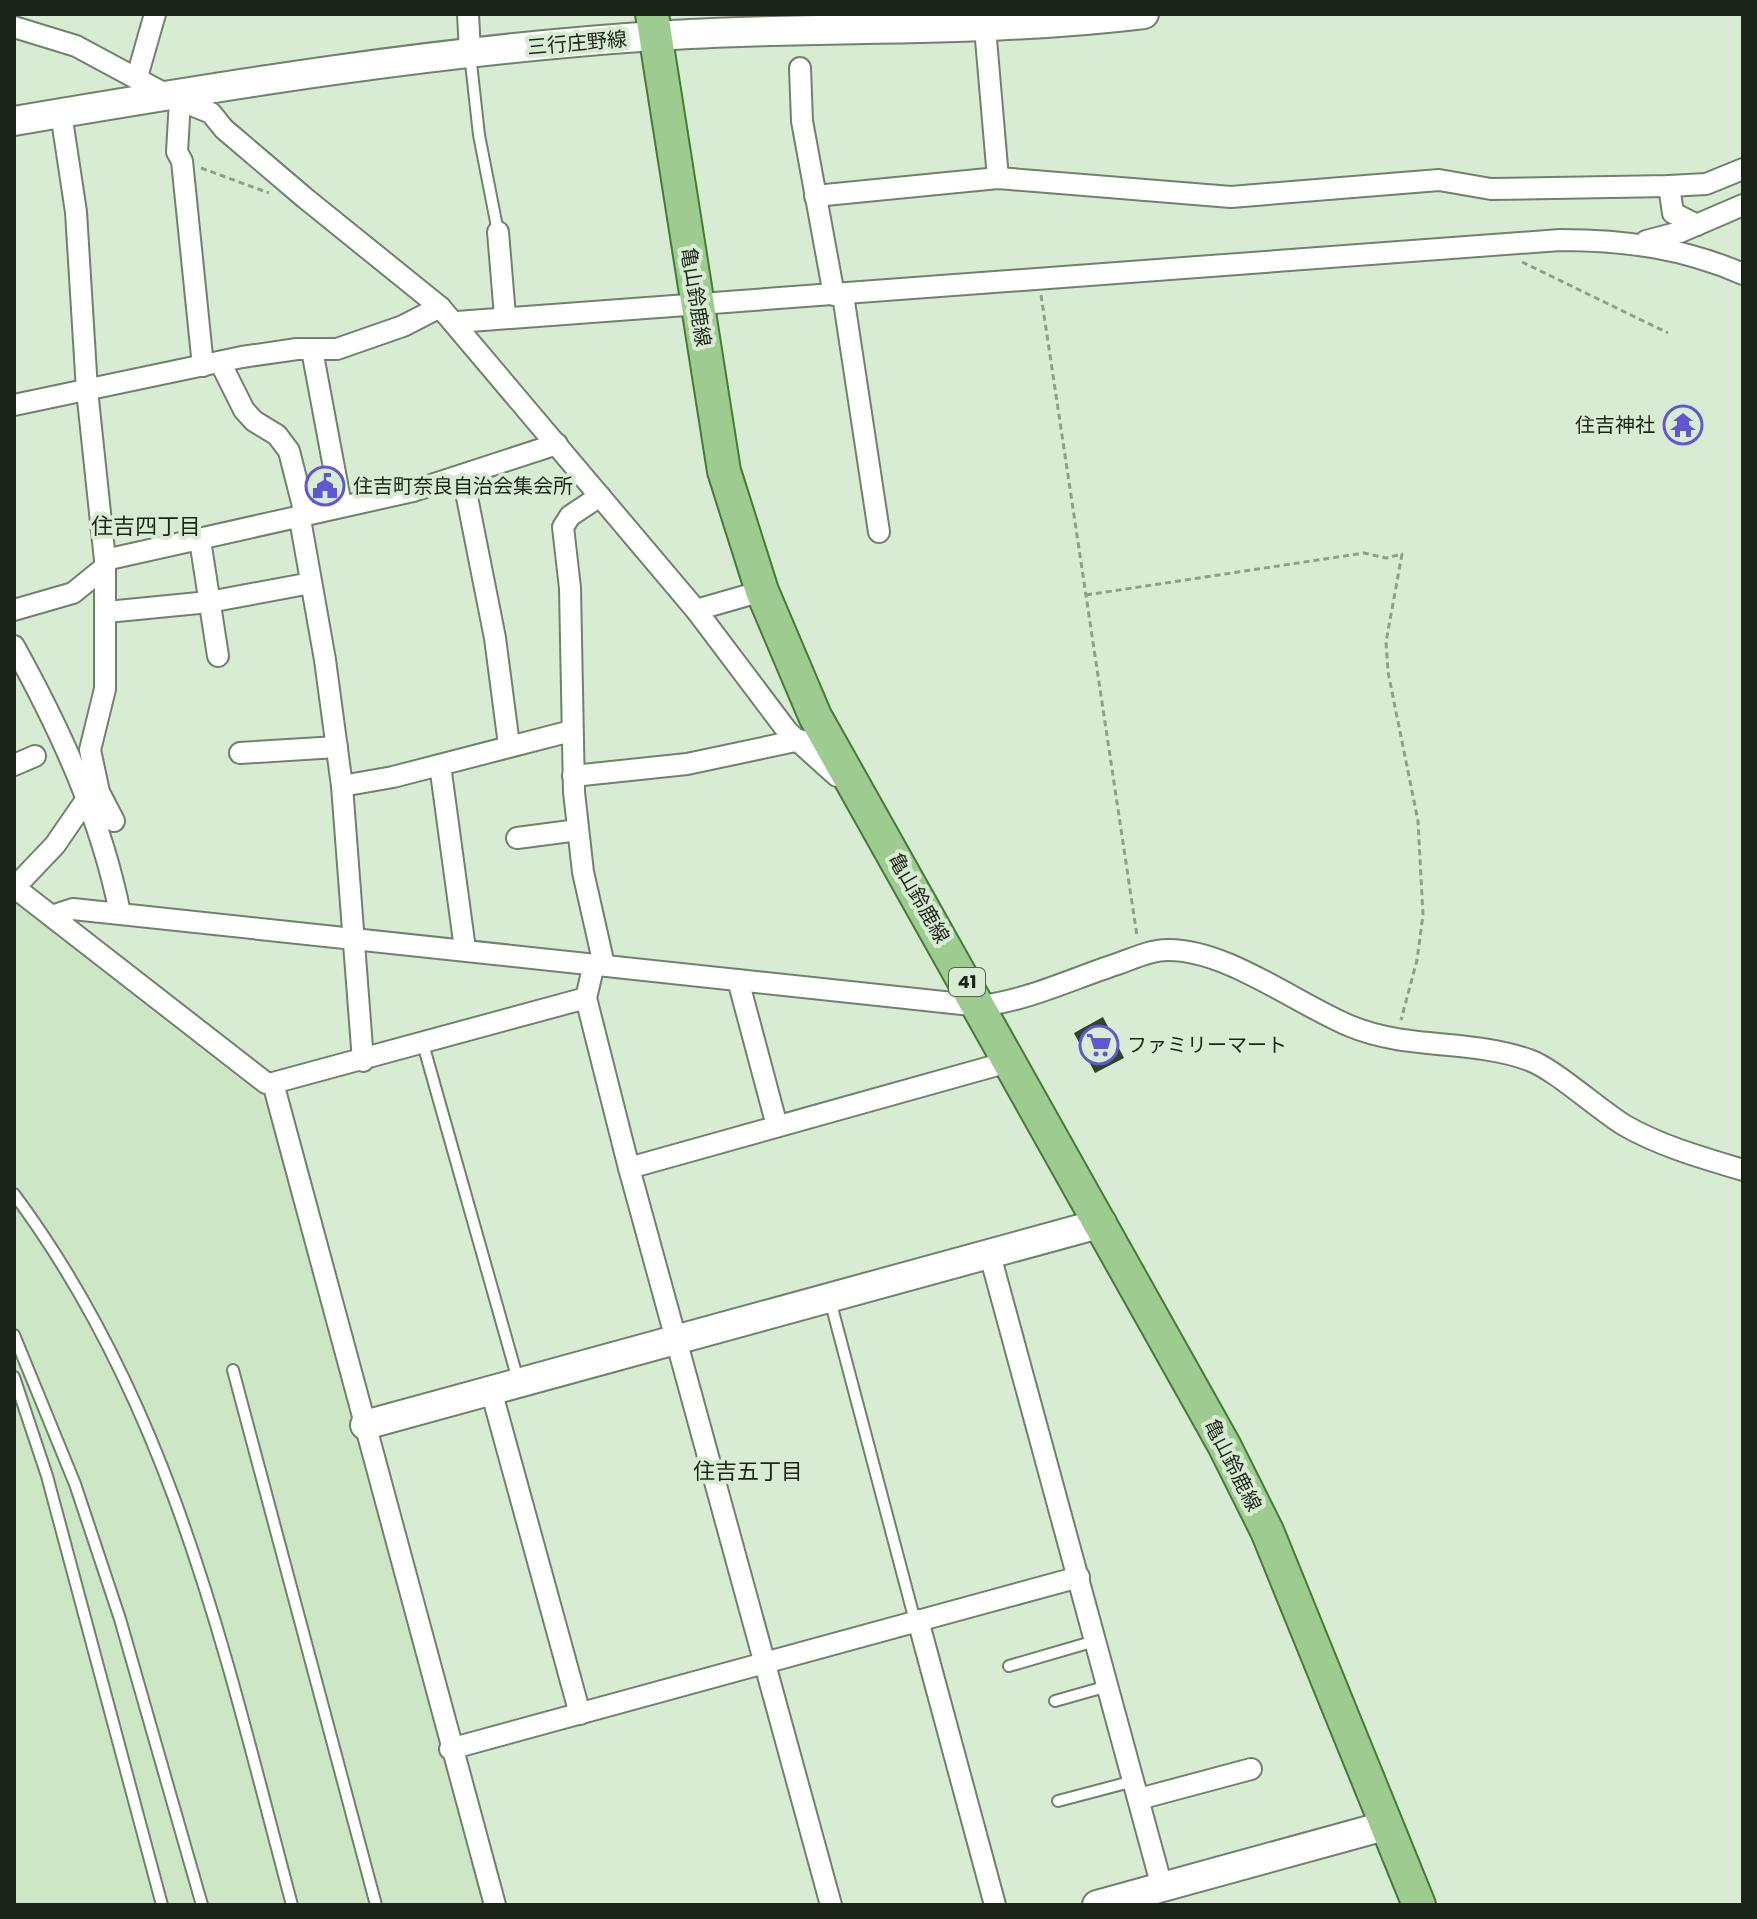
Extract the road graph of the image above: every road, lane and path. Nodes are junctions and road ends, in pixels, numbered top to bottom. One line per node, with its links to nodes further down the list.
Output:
1 (155, 14): 9 (street)
2 (468, 14): 7 (street)
3 (1144, 14): 6 (main road, 三行庄野線)
4 (653, 25): 6 (main road, 三行庄野線); 7 (main road, 三行庄野線); 27 (main road, 亀山鈴鹿線 / 41)
5 (14, 27): 9 (street)
6 (985, 28): 15 (street)
7 (470, 52): 10 (main road, 三行庄野線); 21 (lane)
8 (800, 68): 17 (street)
9 (137, 77): 10 (street)
10 (175, 98): 11 (main road, 三行庄野線); 13 (street); 18 (street)
11 (61, 113): 12 (main road, 三行庄野線); 34 (street)
12 (14, 121)
13 (182, 161): 18 (path); 33 (street)
14 (1743, 169): 16 (street)
15 (998, 178): 16 (street); 17 (street)
16 (1669, 186): 20 (street)
17 (815, 196): 26 (street)
18 (305, 198): 28 (street)
19 (1743, 205): 20 (street)
20 (1697, 225): 22 (street)
21 (498, 232): 29 (street)
22 (1637, 243): 23 (street); 24 (street)
23 (1490, 247): 25 (street); 31 (path)
24 (1743, 274)
25 (1039, 280): 26 (street); 46 (path)
26 (838, 295): 27 (street); 41 (street)
27 (696, 303): 29 (street); 45 (main road, 亀山鈴鹿線 / 41)
28 (440, 307): 30 (street); 32 (street)
29 (505, 316): 30 (street)
30 (457, 322): 36 (street)
31 (1668, 333)
32 (312, 350): 33 (street); 39 (street)
33 (212, 364): 34 (street); 40 (street)
34 (87, 390): 35 (street); 43 (street)
35 (14, 405)
36 (557, 444): 37 (street); 38 (street)
37 (463, 477): 39 (street); 55 (street)
38 (600, 496): 49 (street); 53 (street)
39 (341, 505): 40 (street)
40 (302, 516): 42 (street); 44 (street)
41 (879, 532)
42 (200, 540): 43 (street); 47 (street)
43 (105, 563): 48 (street); 50 (street)
44 (311, 583): 47 (street); 56 (street)
45 (762, 591): 49 (street); 62 (main road, 亀山鈴鹿線 / 41)
46 (1086, 595): 73 (path); 78 (path)
47 (209, 602): 50 (street); 52 (street)
48 (14, 610)
49 (696, 610): 54 (street)
50 (107, 612): 64 (street)
51 (14, 646): 64 (street)
52 (218, 656)
53 (571, 731): 55 (street); 61 (street)
54 (800, 740): 61 (street); 62 (street)
55 (509, 745): 60 (street)
56 (337, 747): 57 (street); 63 (street)
57 (240, 753)
58 (35, 756): 59 (street)
59 (14, 765)
60 (440, 765): 63 (street); 72 (street)
61 (573, 776): 66 (street)
62 (852, 782): 77 (main road, 亀山鈴鹿線 / 41)
63 (342, 786): 71 (street)
64 (94, 794): 65 (street); 68 (street); 69 (street)
65 (114, 821)
66 (578, 830): 67 (street); 74 (street)
67 (517, 838)
68 (14, 887): 70 (street)
69 (120, 913): 70 (street); 71 (street)
70 (52, 916): 82 (street)
71 (354, 938): 72 (street); 80 (street)
72 (465, 949): 74 (street)
73 (1140, 956): 77 (street); 78 (street)
74 (599, 965): 75 (street); 76 (street)
75 (738, 980): 77 (street); 83 (street)
76 (586, 998): 79 (street); 84 (street)
77 (981, 1006): 81 (main road, 亀山鈴鹿線 / 41)
78 (1397, 1039): 85 (street)
79 (423, 1044): 80 (street); 94 (lane)
80 (363, 1061): 82 (street)
81 (1008, 1062): 83 (street); 87 (main road, 亀山鈴鹿線 / 41)
82 (273, 1083): 96 (street)
83 (777, 1126): 84 (street)
84 (629, 1168): 91 (street)
85 (1743, 1170)
86 (14, 1194): 113 (lane)
87 (1102, 1223): 88 (main road); 109 (main road, 亀山鈴鹿線 / 41)
88 (990, 1255): 89 (main road); 97 (street)
89 (829, 1298): 91 (main road); 98 (lane)
90 (14, 1335): 112 (lane)
91 (677, 1339): 94 (main road); 100 (street)
92 (233, 1370): 114 (lane)
93 (14, 1377): 111 (lane)
94 (518, 1382): 95 (main road)
95 (491, 1390): 96 (main road); 104 (street)
96 (365, 1425): 105 (street)
97 (1079, 1577): 98 (street); 99 (street)
98 (917, 1620): 100 (street); 117 (street)
99 (1096, 1641): 101 (lane); 102 (street)
100 (764, 1663): 104 (street); 116 (street)
101 (1009, 1666)
102 (1108, 1686): 103 (lane); 107 (street)
103 (1055, 1701)
104 (580, 1714): 105 (street)
105 (450, 1749): 115 (street)
106 (1251, 1769): 107 (street)
107 (1136, 1790): 108 (lane); 110 (street)
108 (1058, 1801)
109 (1388, 1825): 110 (main road); 119 (main road, 亀山鈴鹿線 / 41)
110 (1165, 1896): 118 (main road)
111 (162, 1905)
112 (202, 1905)
113 (292, 1905)
114 (376, 1905)
115 (495, 1905)
116 (831, 1905)
117 (995, 1905)
118 (1097, 1905)
119 (1419, 1905)

